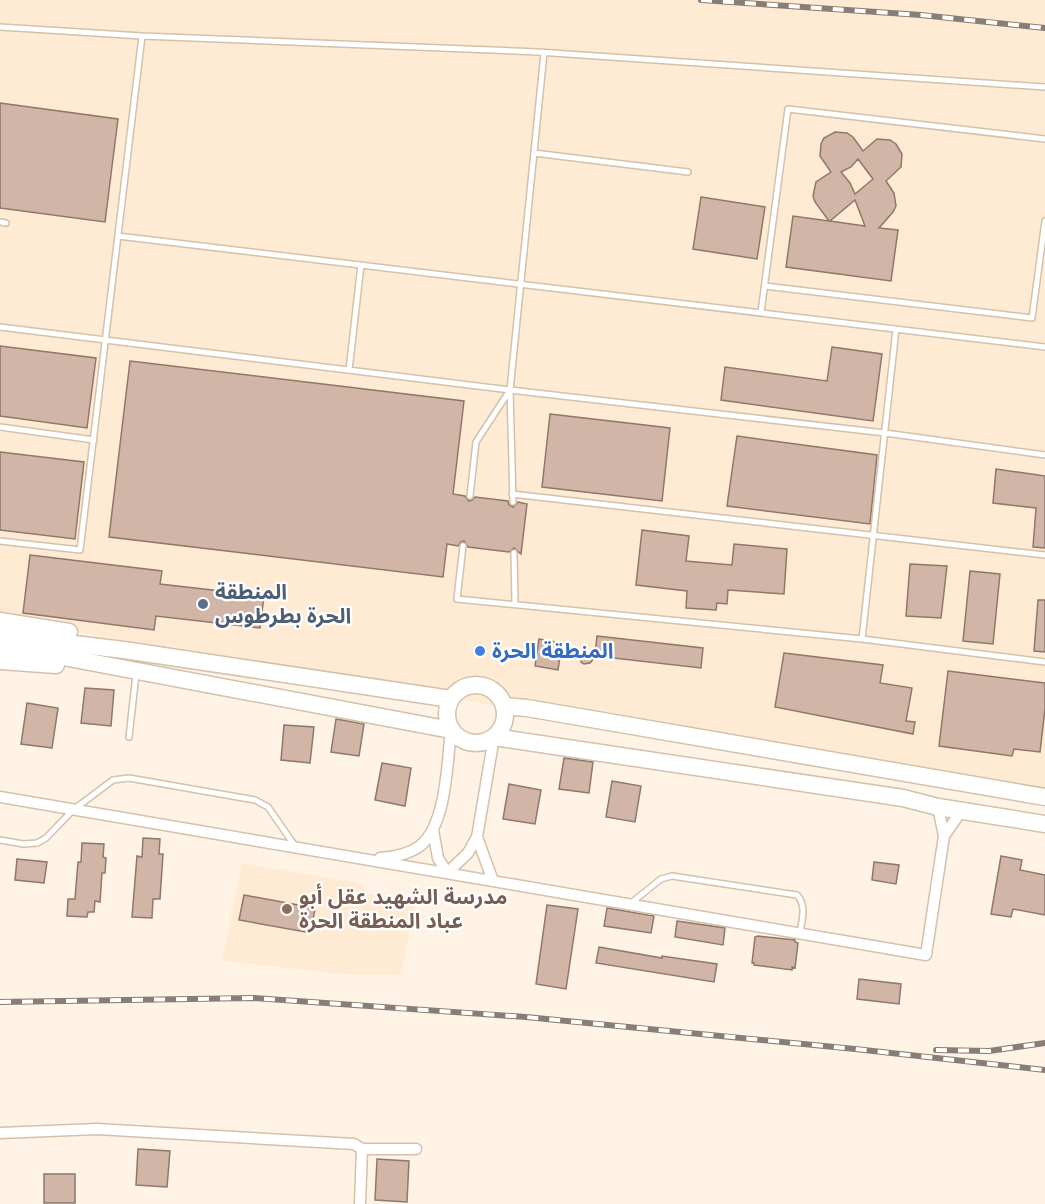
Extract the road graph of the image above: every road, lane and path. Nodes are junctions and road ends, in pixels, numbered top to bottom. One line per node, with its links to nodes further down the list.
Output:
1 (0, 27): 2 (lane)
2 (142, 36): 3 (lane); 9 (lane)
3 (544, 53): 4 (lane); 6 (lane)
4 (1045, 87)
5 (1045, 139): 12 (lane)
6 (534, 153): 7 (lane); 11 (lane)
7 (688, 172)
8 (1045, 221): 12 (lane)
9 (118, 236): 10 (lane); 16 (lane)
10 (361, 265): 11 (lane); 18 (lane)
11 (521, 284): 13 (lane); 19 (lane)
12 (765, 286): 13 (lane)
13 (761, 312): 15 (lane)
14 (0, 327): 16 (lane)
15 (896, 329): 17 (lane); 21 (lane)
16 (106, 340): 18 (lane); 22 (lane)
17 (1045, 347)
18 (350, 370): 19 (lane)
19 (510, 390): 21 (lane); 24 (lane); 25 (lane)
20 (0, 427): 22 (lane)
21 (885, 433): 23 (lane); 27 (lane)
22 (94, 440): 28 (lane)
23 (1045, 455)
24 (512, 494): 26 (lane); 27 (lane)
25 (470, 496)
26 (513, 502)
27 (873, 535): 31 (lane); 35 (lane)
28 (0, 541)
29 (463, 546): 32 (lane)
30 (514, 553): 32 (lane)
31 (1045, 555)
32 (515, 603): 35 (lane)
33 (0, 621): 38 (main road)
34 (0, 635): 36 (main road)
35 (862, 639): 40 (lane)
36 (33, 645): 37 (main road); 38 (main road); 41 (main road)
37 (0, 649)
38 (124, 650): 42 (main road)
39 (0, 661): 41 (main road)
40 (1045, 662)
41 (128, 670): 44 (main road); 45 (lane)
42 (451, 699): 43 (main road); 44 (main road)
43 (504, 706): 46 (main road); 48 (main road)
44 (451, 730): 46 (main road); 53 (street)
45 (129, 737)
46 (494, 737): 49 (main road); 55 (street)
47 (0, 797): 50 (street)
48 (1045, 797)
49 (938, 807): 51 (main road); 54 (street)
50 (73, 810): 56 (lane); 57 (street); 57 (lane)
51 (962, 810): 52 (main road); 54 (street)
52 (1045, 824)
53 (433, 830): 58 (street); 59 (street)
54 (944, 836): 62 (street)
55 (477, 837): 59 (street); 60 (street)
56 (0, 840)
57 (296, 848): 58 (street)
58 (366, 859): 59 (street)
59 (447, 873): 60 (street)
60 (493, 881): 61 (street)
61 (630, 904): 62 (street); 62 (lane)
62 (800, 933)
63 (0, 1132): 64 (street)
64 (362, 1149): 65 (street); 66 (street)
65 (416, 1149)
66 (360, 1204)

